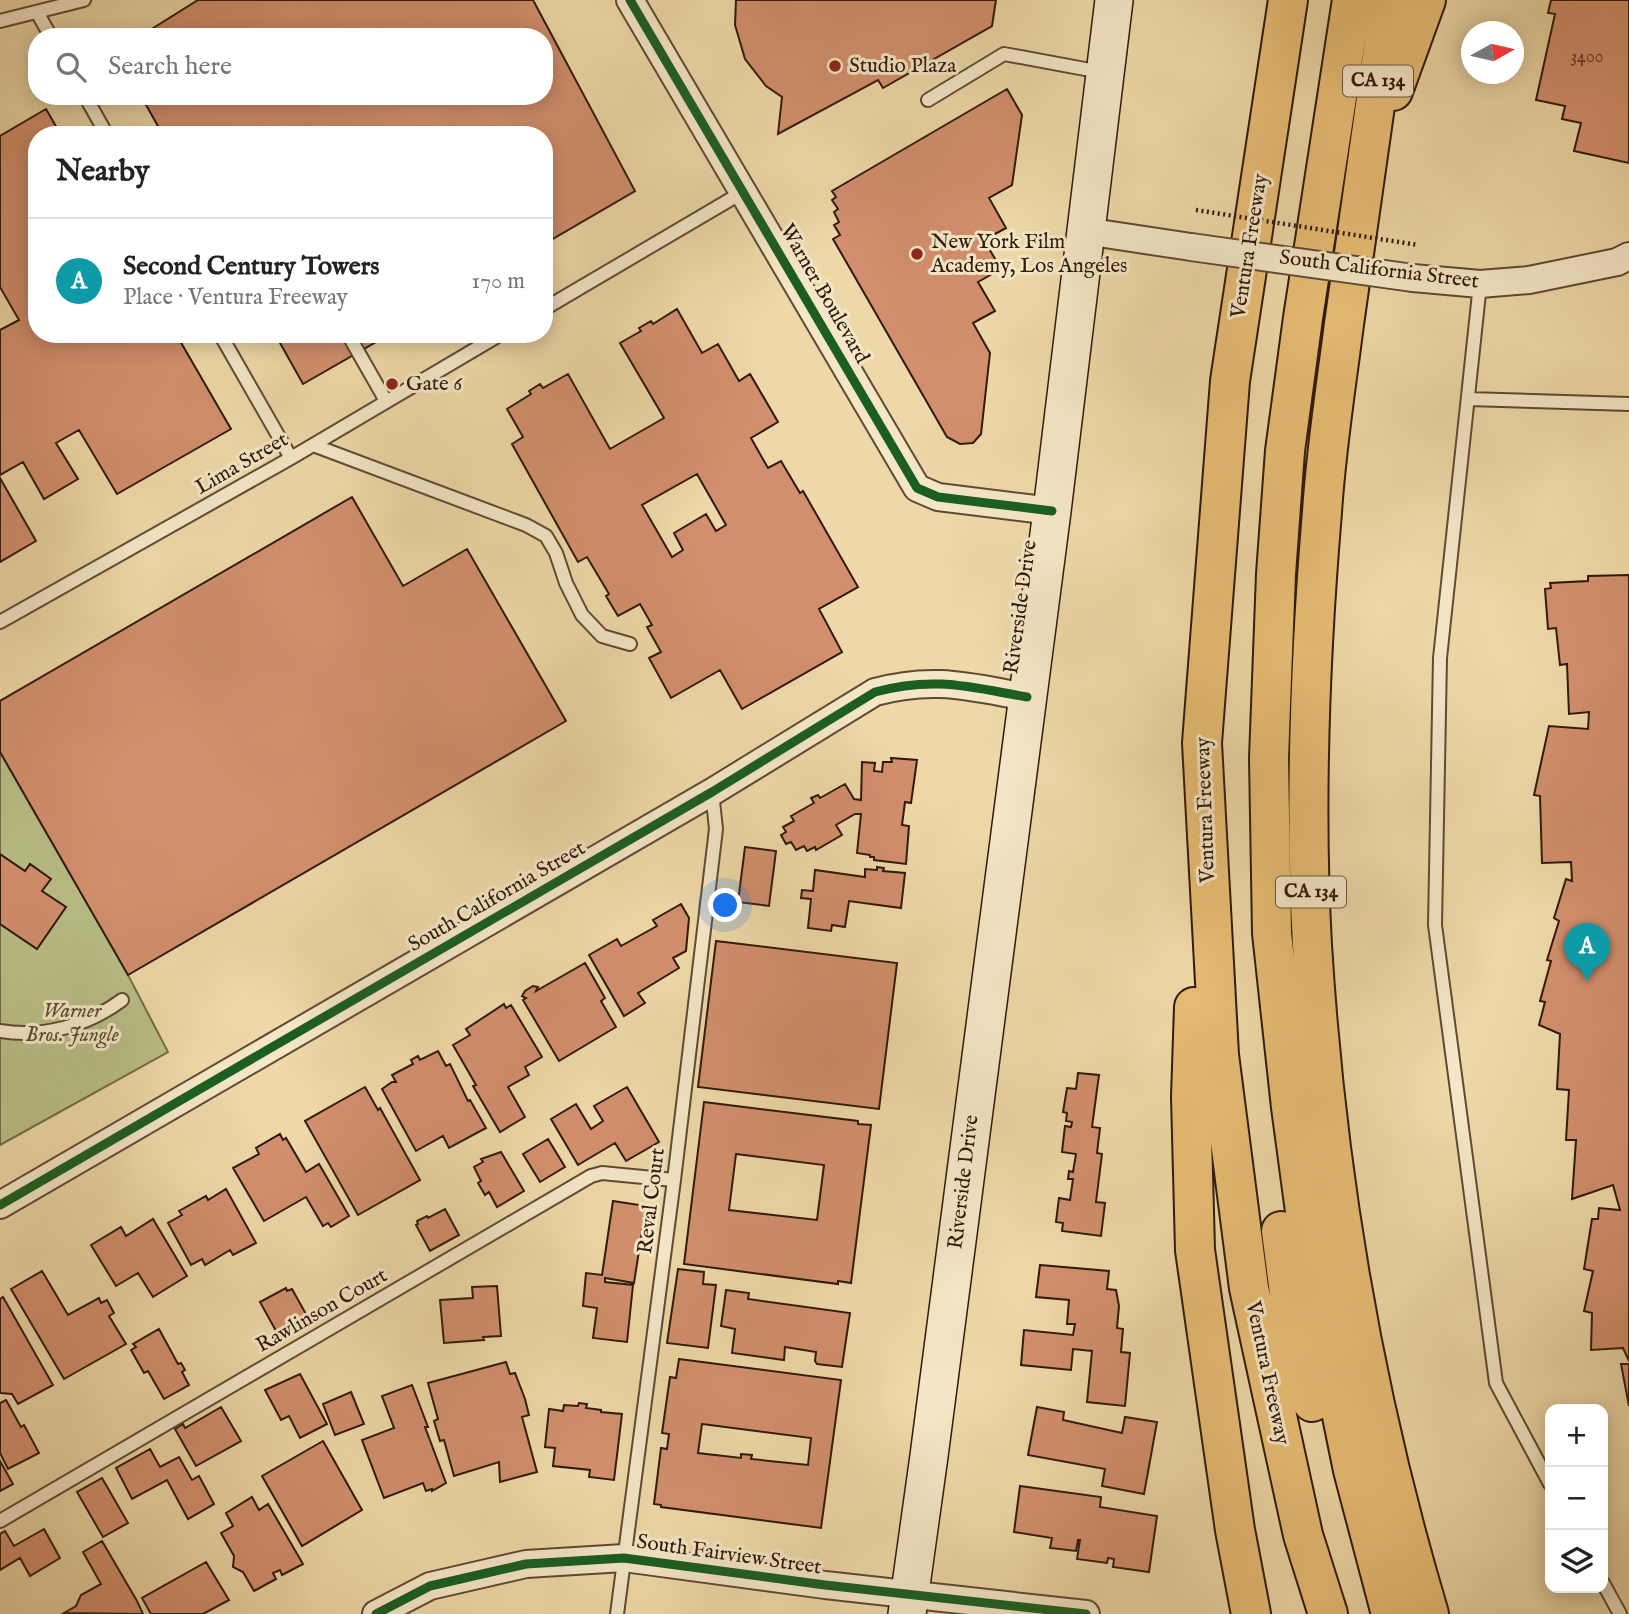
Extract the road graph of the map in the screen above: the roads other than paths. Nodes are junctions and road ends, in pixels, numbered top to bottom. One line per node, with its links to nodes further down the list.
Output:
1 (84, 0): 9 (lane)
2 (630, 0): 17 (street, Warner Boulevard)
3 (1114, 0): 12 (main road, Riverside Drive)
4 (1288, 0): 34 (highway, Ventura Freeway)
5 (1329, 0): 50 (highway)
6 (1352, 0): 51 (highway)
7 (1390, 0): 16 (highway, CA 134)
8 (1426, 0): 16 (highway)
9 (37, 12): 10 (lane); 11 (lane)
10 (1, 18)
11 (46, 28)
12 (1105, 73): 13 (lane); 18 (main road, Riverside Drive)
13 (928, 100)
14 (90, 105): 15 (lane)
15 (102, 126)
16 (1366, 162): 52 (highway, CA 134)
17 (743, 192): 21 (lane); 30 (street, Warner Boulevard)
18 (1085, 231): 20 (street, South California Street, bridge); 30 (main road, Riverside Drive)
19 (1629, 256): 20 (street, South California Street)
20 (1480, 284): 25 (lane)
21 (553, 304)
22 (225, 343): 29 (lane)
23 (353, 343): 26 (lane)
24 (485, 343): 26 (lane, Lima Street)
25 (1468, 399): 27 (lane); 40 (lane)
26 (386, 401): 28 (lane, Lima Street)
27 (1629, 404)
28 (313, 445): 29 (lane, Lima Street); 32 (lane)
29 (291, 458): 31 (lane, Lima Street)
30 (1052, 511): 33 (main road, Riverside Drive)
31 (0, 622)
32 (630, 644)
33 (1027, 697): 35 (street, South California Street); 44 (main road, Riverside Drive)
34 (1202, 743): 48 (highway); 49 (highway, Ventura Freeway)
35 (712, 792): 38 (lane, Reval Court); 39 (street, South California Street)
36 (122, 1000): 37 (lane)
37 (0, 1031)
38 (674, 1180): 41 (lane, Rawlinson Court); 42 (lane, Reval Court)
39 (0, 1205)
40 (1545, 1475)
41 (0, 1521)
42 (624, 1558): 44 (street, South Fairview Street); 45 (street, South Fairview Street); 46 (lane, Reval Court)
43 (1608, 1592): 53 (lane)
44 (908, 1604): 47 (street, South Fairview Street)
45 (376, 1614)
46 (617, 1614)
47 (1086, 1614)
48 (1251, 1614)
49 (1328, 1614)
50 (1366, 1614)
51 (1391, 1614)
52 (1429, 1614)
53 (1620, 1614)

